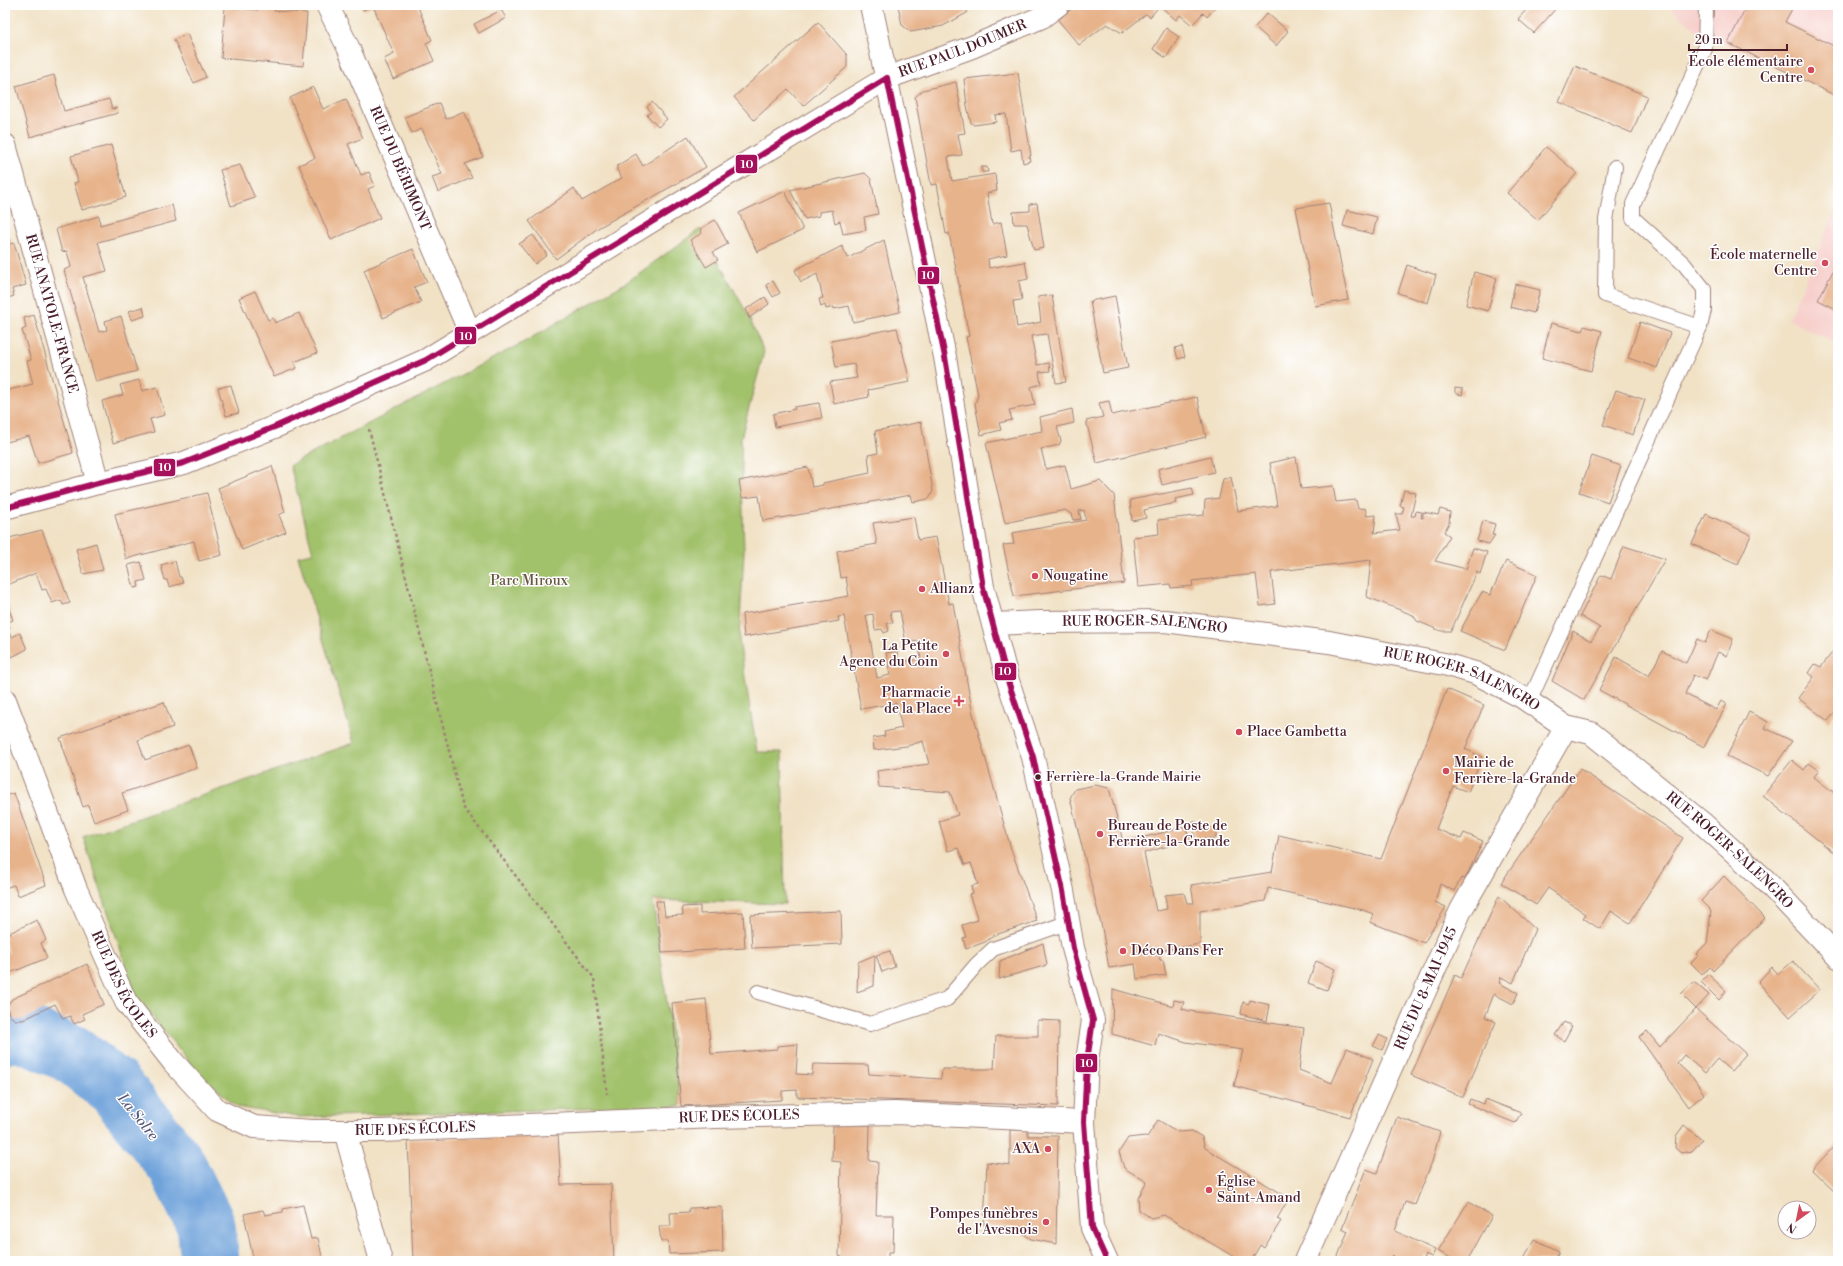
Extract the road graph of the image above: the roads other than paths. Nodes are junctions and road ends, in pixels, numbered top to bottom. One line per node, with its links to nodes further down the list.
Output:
1 (327, 5): 9 (street, RUE DU BÉRIMONT)
2 (871, 5): 5 (street)
3 (1058, 5): 5 (street, RUE PAUL DOUMER)
4 (1703, 5): 8 (lane)
5 (887, 78): 9 (street, RUE PAUL DOUMER); 12 (street)
6 (5, 145): 10 (street, RUE ANATOLE-FRANCE)
7 (1615, 168): 8 (lane)
8 (1700, 327): 14 (lane)
9 (470, 333): 10 (street, RUE PAUL DOUMER)
10 (98, 482): 11 (street, RUE PAUL DOUMER)
11 (5, 508)
12 (993, 624): 14 (street, RUE ROGER-SALENGRO); 16 (street)
13 (5, 700): 20 (street, RUE DES ÉCOLES)
14 (1529, 702): 15 (street, RUE ROGER-SALENGRO)
15 (1566, 727): 17 (street, RUE ROGER-SALENGRO); 23 (street, RUE DU 8-MAI-1945)
16 (1068, 922): 18 (lane); 19 (street)
17 (1838, 957)
18 (758, 992)
19 (1084, 1122): 20 (street, RUE DES ÉCOLES); 22 (street)
20 (345, 1131): 21 (street)
21 (381, 1261)
22 (1107, 1261)
23 (1305, 1261)

